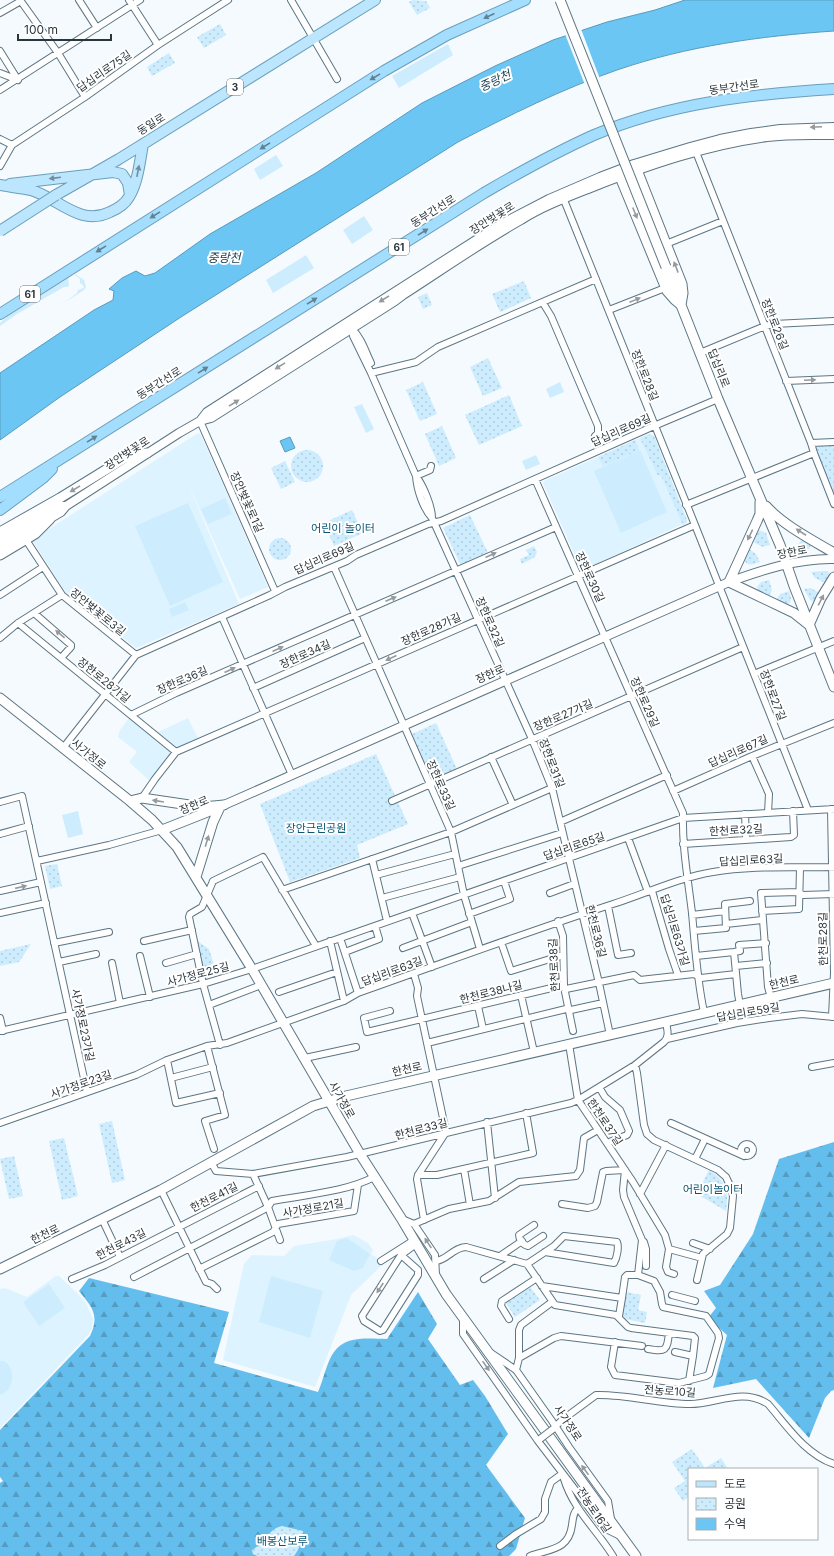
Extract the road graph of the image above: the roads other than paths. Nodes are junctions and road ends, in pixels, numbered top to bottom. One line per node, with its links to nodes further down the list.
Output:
1 (21, 0): 10 (street); 15 (street)
2 (79, 0): 11 (street)
3 (140, 0): 9 (street)
4 (228, 0): 13 (street, 답십리로75길)
5 (291, 0): 12 (street)
6 (375, 0): 12 (main road, 동일로 / 3)
7 (525, 0): 43 (highway, 61, one-way to 43)
8 (560, 0): 41 (main road, 답십리로, bridge)
9 (131, 3): 11 (street); 13 (street)
10 (0, 14)
11 (97, 28): 15 (street)
12 (314, 38): 17 (street); 25 (main road, 동일로 / 3)
13 (158, 45): 21 (street, 답십리로75길)
14 (0, 51): 18 (street)
15 (58, 53): 18 (street); 21 (street)
16 (0, 73): 18 (street)
17 (337, 78)
18 (18, 80): 20 (street)
19 (834, 89): 57 (highway, 동부간선로 / 61, one-way to 19)
20 (0, 90)
21 (85, 97): 26 (street, 답십리로75길)
22 (834, 127): 33 (street, 장안벚꽃로, one-way to 33)
23 (834, 135): 27 (street, 장안벚꽃로)
24 (0, 139): 26 (street)
25 (143, 144): 30 (main road, 동일로 / 3); 34 (main road, one-way to 25)
26 (12, 145): 28 (street, 답십리로75길)
27 (696, 152): 29 (street, 장안벚꽃로); 35 (street, 장한로26길)
28 (0, 166)
29 (637, 170): 31 (street, 장안벚꽃로); 37 (main road)
30 (94, 173): 32 (main road, one-way to 32); 34 (main road); 36 (main road, 동일로 / 3, bridge)
31 (620, 177): 33 (street, 장안벚꽃로); 39 (main road, one-way to 39)
32 (0, 185): 34 (main road)
33 (562, 196): 38 (street, 장한로28길); 45 (street, 장안벚꽃로)
34 (129, 198)
35 (723, 221): 37 (street); 46 (street, 장한로26길)
36 (0, 231)
37 (666, 244): 41 (main road, one-way to 37)
38 (596, 279): 40 (street); 42 (street, 장한로28길)
39 (666, 288): 41 (main road); 42 (street, one-way to 39)
40 (542, 303): 48 (street); 54 (street)
41 (681, 305): 47 (main road, 답십리로)
42 (608, 310): 53 (street, 장한로28길)
43 (0, 314)
44 (834, 321): 46 (street)
45 (350, 325): 48 (street, 장한로32길); 48 (street, 장한로32길); 52 (street, 장안벚꽃로)
46 (765, 326): 47 (street); 50 (street, 장한로26길)
47 (700, 353): 51 (main road, 답십리로)
48 (371, 373): 61 (street, 장한로32길)
49 (834, 379): 50 (street, one-way to 49)
50 (786, 381): 56 (street, 장한로26길)
51 (718, 399): 53 (street, 답십리로69길); 63 (main road, 답십리로)
52 (200, 421): 58 (street, 장안벚꽃로); 89 (street, 장안벚꽃로1길)
53 (654, 426): 62 (street, 답십리로69길); 67 (street, 장한로28길)
54 (595, 436)
55 (834, 442): 56 (street)
56 (811, 443): 59 (street, 장한로26길)
57 (69, 453): 64 (highway, 동부간선로 / 61); 69 (highway)
58 (147, 453): 68 (street, 장안벚꽃로); 74 (main road, one-way to 74)
59 (814, 453): 63 (street); 66 (street, 장한로26길)
60 (431, 466): 61 (street)
61 (416, 476): 71 (street, 장한로32길)
62 (535, 479): 71 (street, 답십리로69길); 73 (street, 장한로30길)
63 (752, 479): 65 (main road, 답십리로); 67 (street)
64 (0, 497)
65 (760, 498): 78 (main road, one-way to 65); 81 (main road, 답십리로); 87 (main road, one-way to 87)
66 (834, 502)
67 (686, 505): 72 (street, 장한로28길)
68 (66, 506): 70 (street, 장안벚꽃로); 75 (street, 장안벚꽃로)
69 (0, 510)
70 (50, 519): 76 (main road); 77 (street, 장안벚꽃로)
71 (433, 520): 83 (street, 답십리로69길); 84 (street, 장한로32길)
72 (695, 525): 85 (street, 장한로28가길); 88 (street, 장한로28길)
73 (556, 527): 84 (street, one-way to 73); 85 (street, 장한로30길)
74 (0, 532)
75 (0, 539)
76 (26, 540): 79 (main road); 82 (street, 장안벚꽃로3길)
77 (0, 548)
78 (834, 553)
79 (0, 555)
80 (834, 559): 81 (street, 장한로)
81 (787, 565): 87 (street, 장한로); 97 (main road, 답십리로)
82 (43, 567): 90 (street); 91 (street, 장안벚꽃로3길)
83 (334, 567): 89 (street, 답십리로69길); 93 (street)
84 (456, 572): 93 (street, one-way to 84); 95 (street, 장한로32길)
85 (578, 576): 95 (street, 장한로28가길); 98 (street, 장한로30길)
86 (834, 577): 97 (main road, one-way to 86)
87 (728, 582): 88 (street, 장한로); 97 (main road)
88 (719, 586): 98 (street, 장한로); 102 (street, 장한로27길)
89 (276, 591): 94 (street, 답십리로69길)
90 (0, 595)
91 (62, 595): 92 (street); 104 (street, 장안벚꽃로3길)
92 (34, 613): 96 (street); 105 (street, one-way to 92)
93 (355, 614): 100 (street); 107 (street, 장한로34길, one-way to 93)
94 (222, 617): 104 (street, 답십리로69길); 107 (street)
95 (478, 619): 106 (street, 장한로28가길, one-way to 106); 109 (street, 장한로32길)
96 (18, 623): 99 (street); 105 (street, 장한로28가길)
97 (809, 625): 103 (main road, 답십리로)
98 (605, 636): 109 (street, 장한로); 113 (street, 장한로29길)
99 (0, 638)
100 (365, 638): 106 (street); 111 (street, 장한로34길)
101 (834, 641): 103 (street)
102 (743, 647): 108 (street, 장한로27길); 113 (street, 장한로27가길)
103 (818, 647): 108 (street); 110 (main road, 답십리로)
104 (136, 655): 112 (street, 답십리로69길)
105 (61, 658): 112 (street, 장한로28가길)
106 (376, 664): 115 (street, 장한로28가길); 118 (street)
107 (243, 665): 111 (street); 116 (street, 장한로36길, one-way to 107)
108 (754, 674): 120 (street, 장한로27길)
109 (505, 681): 118 (street, 장한로); 119 (street, 장한로31길)
110 (834, 687)
111 (253, 688): 115 (street)
112 (106, 695): 116 (street, 장한로28가길); 121 (street, 답십리로69길)
113 (632, 696): 119 (street, 장한로27가길); 126 (street, 장한로29길)
114 (0, 698): 121 (main road, 사가정로)
115 (264, 713): 122 (street, 장한로28가길); 125 (street)
116 (131, 715): 122 (street, 장한로28가길)
117 (834, 723): 120 (street, 답십리로67길)
118 (404, 726): 125 (street, 장한로); 127 (street, 장한로33길)
119 (532, 739): 123 (street, 장한로27가길); 128 (street, 장한로31길)
120 (781, 744): 124 (street, 답십리로67길); 137 (street, 장한로27길)
121 (63, 748): 131 (main road, 사가정로)
122 (176, 752): 130 (street, 장한로28가길)
123 (491, 756): 127 (street, 장한로27가길); 134 (street)
124 (752, 756): 129 (street, 답십리로67길); 139 (street)
125 (292, 775): 135 (street, 장한로)
126 (667, 775): 129 (street, 장한로29길); 142 (street)
127 (430, 785): 132 (street, 장한로27가길); 145 (street, 장한로33길)
128 (552, 788): 134 (street); 142 (street, 장한로31길)
129 (673, 791): 141 (street, 장한로29길)
130 (142, 798): 131 (main road); 135 (main road, one-way to 130)
131 (130, 801): 144 (main road, 사가정로)
132 (392, 801)
133 (0, 802): 143 (street, 사가정로23가길)
134 (513, 805): 145 (street)
135 (222, 806): 144 (main road, 장한로); 159 (main road, one-way to 135)
136 (833, 809): 137 (street, 답십리로65길); 157 (street, 한천로28길)
137 (808, 810): 138 (street, 답십리로65길)
138 (793, 811): 139 (street, 답십리로65길); 149 (street, 한천로32길)
139 (768, 813): 140 (street, 답십리로65길)
140 (745, 814): 141 (street, 답십리로65길); 149 (street)
141 (683, 818): 148 (street, 답십리로65길); 150 (street)
142 (560, 822): 146 (street, 장한로31길)
143 (29, 826): 147 (street); 154 (street, 사가정로23가길)
144 (162, 830): 154 (street); 159 (main road, 사가정로)
145 (451, 832): 151 (street, 장한로33길); 152 (street)
146 (562, 833): 153 (street, 장한로31길); 155 (street)
147 (0, 834)
148 (628, 838): 153 (street, 답십리로65길); 167 (street)
149 (746, 839): 150 (street, 한천로32길)
150 (683, 844): 161 (street)
151 (455, 854): 155 (street, 장한로33길); 158 (street)
152 (372, 859): 158 (street); 165 (street)
153 (568, 859): 162 (street, 답십리로65길); 164 (street, 한천로36길)
154 (37, 861): 163 (street, 사가정로23가길)
155 (458, 866): 160 (street, 장한로33길)
156 (800, 868): 157 (street, 답십리로63길); 161 (street, 답십리로63길); 170 (street)
157 (833, 868): 171 (street, 한천로28길)
158 (376, 876): 173 (street)
159 (196, 877): 168 (main road, 사가정로)
160 (460, 877): 172 (street, 장한로33길); 173 (street)
161 (687, 878): 167 (street, 답십리로63길); 183 (street)
162 (504, 881): 172 (street, 답십리로65길); 181 (street)
163 (41, 882): 166 (street, one-way to 163); 174 (street, 사가정로23가길)
164 (574, 884): 169 (street); 182 (street, 한천로36길)
165 (282, 890): 168 (street); 202 (street)
166 (0, 891)
167 (650, 892): 176 (street, 답십리로63길); 223 (street, 답십리로63가길)
168 (207, 893): 191 (street); 219 (main road, 사가정로)
169 (550, 893)
170 (800, 893): 171 (street); 178 (street); 178 (street)
171 (833, 894): 184 (street, 한천로28길)
172 (464, 895): 180 (street, 답십리로65길); 181 (street, 장한로33길)
173 (382, 898): 186 (street)
174 (46, 902): 179 (street); 200 (street, 사가정로23가길)
175 (750, 902): 177 (street)
176 (608, 906): 182 (street, 답십리로63길); 207 (street)
177 (725, 911): 183 (street); 190 (street)
178 (762, 911): 185 (street)
179 (0, 913)
180 (412, 913): 186 (street, 답십리로65길); 195 (street)
181 (470, 914): 187 (street, 장한로33길)
182 (582, 914): 188 (street, 답십리로63길); 225 (street, 한천로36길)
183 (692, 914): 192 (street)
184 (833, 919): 199 (street, 한천로28길)
185 (762, 920): 190 (street); 201 (street)
186 (387, 921): 189 (street, 답십리로65길)
187 (472, 922): 195 (street); 204 (street, 장한로33길)
188 (558, 922): 198 (street, 답십리로63길); 210 (street, 한천로38길)
189 (375, 926): 194 (street, 답십리로65길); 205 (street)
190 (726, 926): 192 (street)
191 (192, 930): 196 (street); 209 (street)
192 (694, 931): 212 (street)
193 (109, 932): 200 (street)
194 (340, 938): 197 (street, 답십리로65길); 205 (street, 답십리로63길)
195 (422, 940): 203 (street); 218 (street, 답십리로63길)
196 (144, 941)
197 (330, 941): 202 (street, 답십리로65길); 220 (street)
198 (501, 942): 204 (street, 답십리로63길); 210 (street)
199 (833, 942): 226 (street, 한천로28길)
200 (54, 943): 213 (street, 사가정로23가길)
201 (766, 943): 206 (street); 216 (street)
202 (316, 946): 219 (street, 답십리로65길)
203 (403, 948)
204 (480, 949): 218 (street, 답십리로63길)
205 (345, 952): 231 (street, 답십리로63길)
206 (734, 952): 212 (street); 217 (street)
207 (631, 953)
208 (96, 954): 213 (street)
209 (197, 954): 215 (street); 227 (street)
210 (563, 955): 229 (street, 한천로38길)
211 (140, 956): 233 (street)
212 (696, 956): 224 (street)
213 (58, 962): 244 (street, 사가정로23가길)
214 (112, 963): 236 (street)
215 (166, 963)
216 (767, 964): 217 (street); 234 (street)
217 (736, 966): 222 (street)
218 (432, 967): 221 (street, 답십리로63길)
219 (252, 969): 227 (street, 사가정로25길); 228 (main road, 사가정로)
220 (337, 972): 230 (street); 235 (street)
221 (414, 974): 231 (street, 답십리로63길); 248 (street)
222 (736, 974): 224 (street); 239 (street)
223 (678, 975): 224 (street); 225 (street)
224 (698, 976): 243 (street)
225 (599, 983): 229 (street); 237 (street, 한천로36길)
226 (833, 983): 234 (main road, 한천로); 245 (street, 한천로28길)
227 (203, 984): 233 (street, 사가정로25길); 238 (street)
228 (261, 985): 238 (street); 249 (main road, 사가정로)
229 (564, 987): 232 (street, 한천로38나길); 241 (street, 한천로38길)
230 (279, 992)
231 (358, 993): 235 (street, 답십리로63길)
232 (521, 995): 240 (street, 한천로38나길); 247 (street)
233 (150, 996): 236 (street, 사가정로25길)
234 (771, 998): 239 (main road, 한천로)
235 (344, 1001): 249 (street, 답십리로63길)
236 (120, 1003): 244 (street, 사가정로25길)
237 (604, 1003): 241 (street); 254 (street, 한천로36길)
238 (209, 1005): 258 (street)
239 (740, 1005): 243 (main road, 한천로)
240 (478, 1006): 248 (street, 한천로38나길); 251 (street)
241 (568, 1010): 247 (street); 253 (street, 한천로38길)
242 (390, 1011): 248 (street, 한천로38나길)
243 (704, 1012): 250 (main road, 한천로)
244 (70, 1015): 252 (street, 사가정로25길); 271 (street, 사가정로23가길)
245 (833, 1017): 255 (street, 답십리로59길)
246 (0, 1018): 252 (street)
247 (526, 1018): 251 (street); 261 (street)
248 (422, 1019): 256 (street)
249 (283, 1022): 258 (street, 사가정로23길); 262 (main road, 사가정로)
250 (666, 1022): 254 (main road, 한천로); 255 (street)
251 (483, 1029): 256 (street)
252 (2, 1031)
253 (573, 1032)
254 (610, 1035): 257 (main road, 한천로)
255 (667, 1039): 265 (street, 한천로33길)
256 (427, 1043): 268 (street)
257 (568, 1044): 261 (main road, 한천로); 273 (street, 한천로37길)
258 (220, 1045): 259 (street, 사가정로23길)
259 (207, 1046): 263 (street, 사가정로23길); 266 (street)
260 (356, 1047): 262 (street)
261 (534, 1052): 268 (main road, 한천로)
262 (305, 1058): 274 (main road, 사가정로)
263 (167, 1060): 269 (street); 271 (street, 사가정로23길)
264 (834, 1063): 267 (street)
265 (635, 1065): 270 (street, 한천로33길); 283 (street)
266 (213, 1067): 269 (street); 272 (street)
267 (812, 1067)
268 (434, 1075): 274 (main road, 한천로); 280 (street)
269 (171, 1078): 272 (street)
270 (599, 1087): 273 (street, 한천로33길); 282 (street)
271 (87, 1092): 277 (street, 사가정로23길)
272 (220, 1093): 284 (street)
273 (578, 1100): 275 (street, 한천로33길); 279 (street, 한천로37길)
274 (329, 1101): 285 (main road, 사가정로); 288 (main road, 한천로)
275 (526, 1113): 276 (street, 한천로33길); 289 (street)
276 (487, 1122): 280 (street, 한천로33길); 289 (street)
277 (0, 1123)
278 (671, 1123): 281 (street)
279 (598, 1130): 282 (street, 한천로37길); 299 (street)
280 (446, 1132): 285 (street, 한천로33길); 293 (street)
281 (705, 1139): 286 (street); 287 (street)
282 (607, 1143): 291 (street, 한천로37길)
283 (666, 1145): 287 (street); 298 (street)
284 (214, 1149)
285 (360, 1154): 292 (street); 294 (main road, 사가정로)
286 (744, 1156)
287 (695, 1159): 318 (street)
288 (211, 1162): 292 (street, 한천로41길); 297 (main road, 한천로)
289 (491, 1163): 290 (street); 299 (street)
290 (464, 1169): 293 (street); 301 (street)
291 (625, 1170): 298 (street, 한천로37길); 300 (street); 312 (street)
292 (252, 1174): 296 (street)
293 (418, 1175): 305 (street)
294 (374, 1177): 295 (street, 사가정로21길); 303 (main road, 사가정로)
295 (358, 1185): 302 (street, 사가정로21길); 309 (street, 사가정로21길)
296 (259, 1186): 302 (street); 308 (street, 한천로41길)
297 (161, 1190): 304 (main road, 한천로); 308 (street)
298 (640, 1194): 317 (street)
299 (495, 1198): 301 (street)
300 (562, 1204)
301 (470, 1205): 305 (street)
302 (268, 1207): 309 (street); 316 (street)
303 (402, 1218): 306 (street); 313 (main road, 사가정로)
304 (102, 1219): 322 (street); 329 (main road, 한천로)
305 (424, 1220): 306 (street)
306 (414, 1224): 326 (street, one-way to 306)
307 (534, 1225): 314 (street)
308 (178, 1226): 316 (street); 322 (street, 한천로43길)
309 (275, 1228): 311 (street); 330 (street)
310 (543, 1236): 314 (street)
311 (280, 1240)
312 (642, 1240): 328 (street); 332 (street)
313 (415, 1242): 320 (street); 325 (street); 334 (main road, 사가정로)
314 (522, 1242): 321 (street)
315 (693, 1243): 318 (street)
316 (189, 1248): 330 (street); 333 (street)
317 (669, 1249): 323 (street); 331 (street)
318 (710, 1249): 323 (street)
319 (545, 1252): 319 (street); 327 (street)
320 (401, 1255): 320 (street, one-way to 320)
321 (500, 1256): 324 (street); 326 (street)
322 (120, 1257): 336 (street, 한천로43길)
323 (702, 1258): 338 (street)
324 (514, 1260): 327 (street); 337 (street)
325 (381, 1261)
326 (436, 1261): 334 (street)
327 (527, 1264): 335 (street)
328 (646, 1266)
329 (0, 1269)
330 (199, 1269): 340 (street)
331 (674, 1274)
332 (638, 1275): 342 (street); 346 (street)
333 (134, 1277)
334 (436, 1278): 348 (main road, 사가정로)
335 (537, 1278): 339 (street); 349 (street)
336 (72, 1279)
337 (484, 1279)
338 (697, 1280)
339 (542, 1286): 342 (street); 345 (street)
340 (217, 1289)
341 (672, 1295): 343 (street)
342 (622, 1298): 347 (street)
343 (684, 1298): 344 (street); 346 (street)
344 (695, 1301)
345 (552, 1302): 347 (street); 363 (street)
346 (681, 1311): 365 (street)
347 (619, 1316): 350 (street)
348 (463, 1319): 360 (main road, 사가정로); 367 (street, one-way to 367)
349 (509, 1319)
350 (636, 1328): 351 (street); 354 (street)
351 (660, 1332): 352 (street); 355 (street)
352 (669, 1333): 353 (street); 359 (street)
353 (681, 1335): 357 (street); 362 (street)
354 (635, 1336)
355 (660, 1339)
356 (615, 1342): 358 (street); 363 (street); 365 (street)
357 (680, 1342)
358 (642, 1346)
359 (648, 1349)
360 (486, 1350): 364 (street, 사가정로); 371 (main road, 사가정로)
361 (675, 1352): 362 (street)
362 (694, 1356): 365 (street)
363 (519, 1358): 364 (street)
364 (516, 1370): 366 (street, 사가정로)
365 (689, 1380)
366 (555, 1428): 367 (street, 전농로10길, bridge); 368 (street, 전농로10길); 371 (street, 사가정로, one-way to 366)
367 (539, 1440): 369 (street)
368 (834, 1464)
369 (562, 1474): 370 (street, 전농로16길); 372 (street); 373 (street)
370 (578, 1508): 374 (street); 375 (street, 전농로16길)
371 (612, 1523): 372 (main road, 사가정로)
372 (622, 1536): 376 (main road, 사가정로)
373 (500, 1546)
374 (530, 1556)
375 (613, 1556)
376 (636, 1556)

